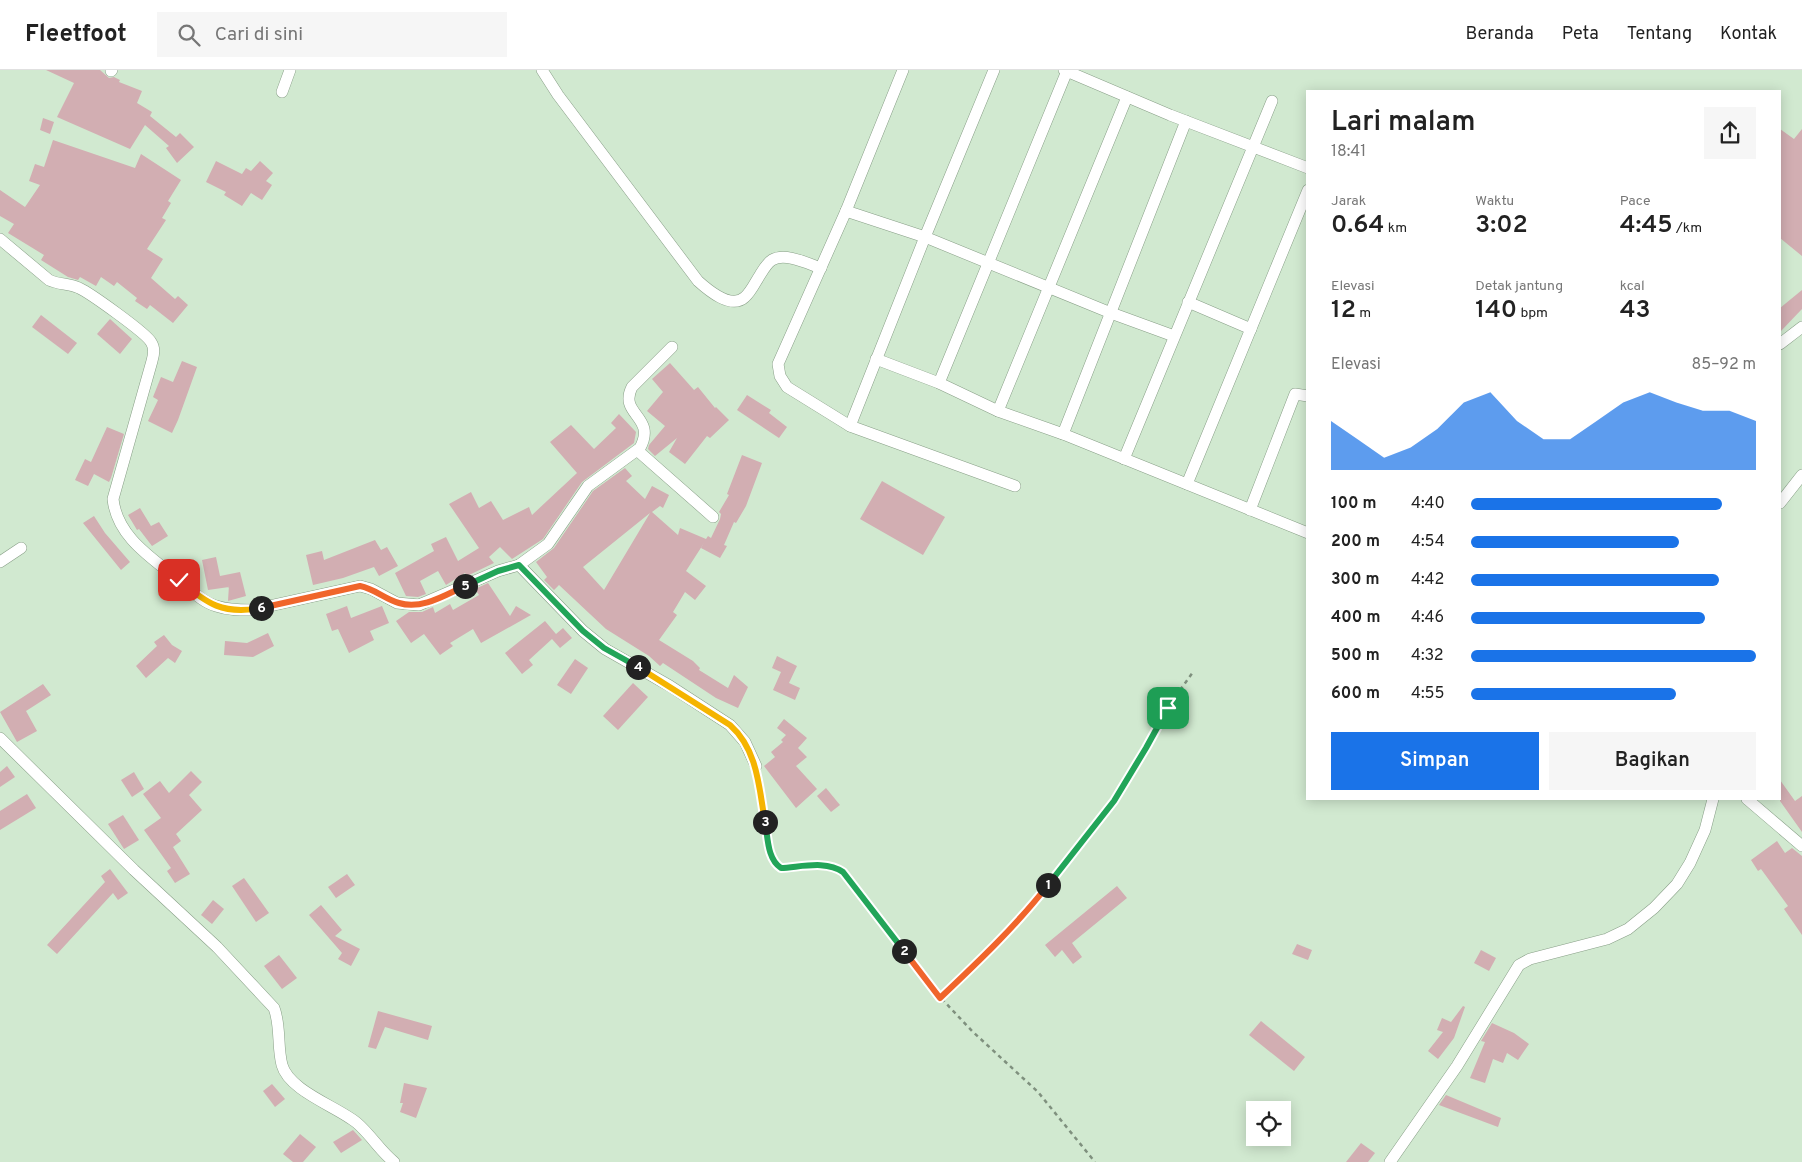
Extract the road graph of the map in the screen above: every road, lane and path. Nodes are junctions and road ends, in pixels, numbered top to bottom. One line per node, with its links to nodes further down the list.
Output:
1 (290, 70): 6 (street)
2 (542, 70): 17 (street)
3 (903, 70): 13 (street)
4 (994, 70): 14 (street)
5 (1065, 71): 7 (street); 16 (street)
6 (282, 92)
7 (1127, 97): 9 (street); 18 (street)
8 (1272, 101): 10 (street)
9 (1186, 121): 10 (street); 20 (street)
10 (1253, 147): 11 (street); 19 (street)
11 (1306, 167)
12 (1306, 195): 22 (street)
13 (846, 211): 14 (street); 17 (street)
14 (924, 237): 16 (street); 26 (street)
15 (0, 240): 43 (street)
16 (988, 263): 18 (street); 27 (street)
17 (821, 268): 30 (street)
18 (1048, 286): 20 (street); 29 (street)
19 (1188, 302): 22 (street); 23 (street)
20 (1110, 313): 23 (street); 31 (street)
21 (1802, 327): 24 (street)
22 (1251, 329): 35 (street)
23 (1174, 336): 33 (street)
24 (1781, 343)
25 (672, 347): 32 (street)
26 (876, 359): 27 (street); 30 (street)
27 (939, 383): 29 (street)
28 (1306, 396): 38 (street)
29 (998, 411): 31 (street)
30 (850, 426): 36 (street)
31 (1063, 434): 33 (street)
32 (638, 451): 39 (street); 43 (street)
33 (1124, 459): 35 (street)
34 (1802, 475): 37 (street)
35 (1187, 484): 38 (street)
36 (1015, 486)
37 (1781, 502)
38 (1250, 510): 40 (street)
39 (713, 518)
40 (1306, 532)
41 (21, 548): 42 (street)
42 (0, 562)
43 (519, 565): 46 (street)
44 (1193, 672): 50 (path)
45 (0, 738): 51 (street)
46 (756, 766): 50 (path)
47 (1713, 800): 53 (street)
48 (1748, 800): 49 (street)
49 (1802, 846)
50 (940, 998): 52 (path)
51 (394, 1162)
52 (1096, 1162)
53 (1390, 1162)

